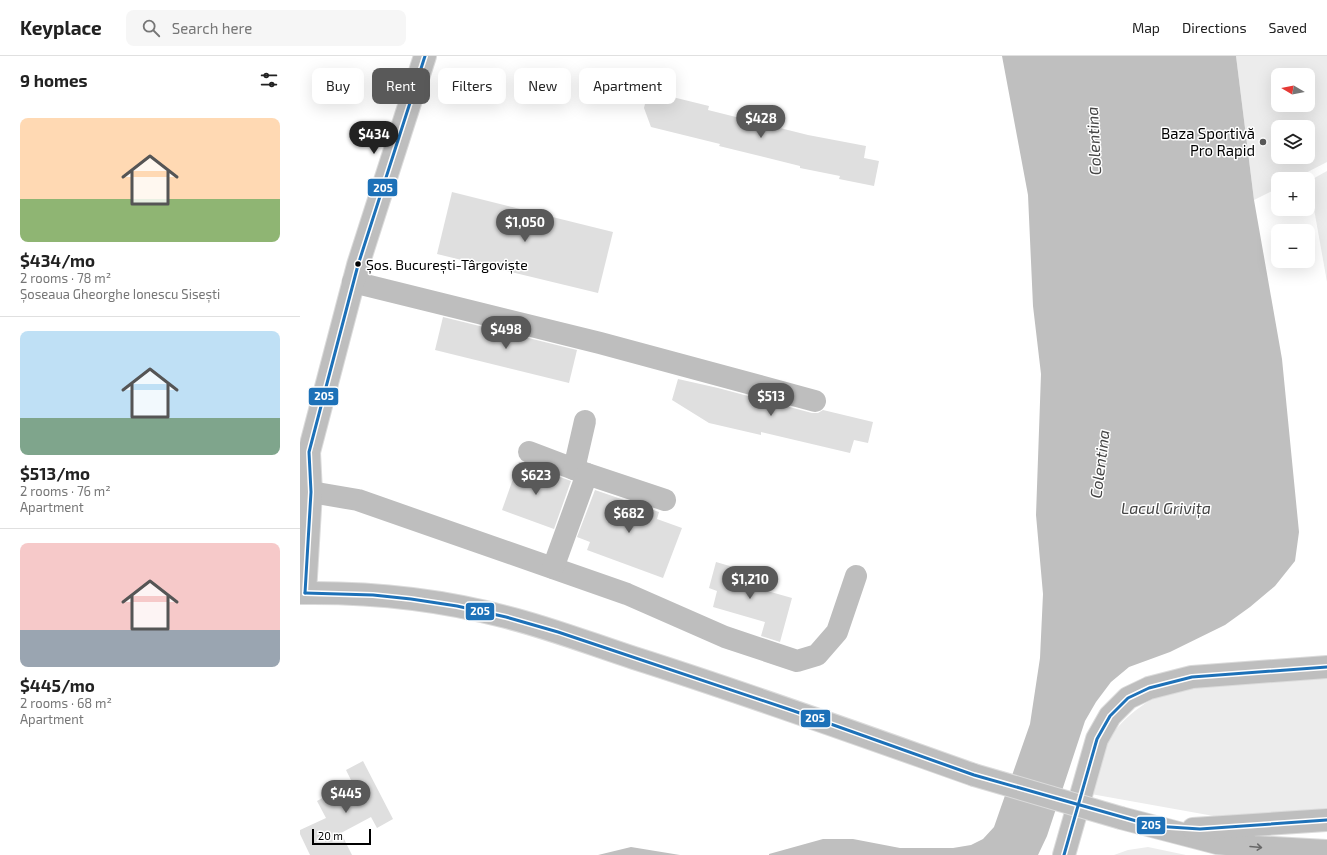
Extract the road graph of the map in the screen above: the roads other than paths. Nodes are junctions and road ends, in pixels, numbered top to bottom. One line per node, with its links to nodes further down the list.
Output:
1 (425, 56): 2 (main road)
2 (354, 282): 3 (main road); 6 (main road)
3 (815, 401)
4 (585, 422): 7 (main road)
5 (529, 452): 7 (main road)
6 (305, 461): 8 (main road)
7 (581, 471): 9 (main road); 10 (main road)
8 (311, 492): 10 (main road); 12 (main road)
9 (665, 500)
10 (554, 568): 11 (main road)
11 (856, 576)
12 (302, 593): 15 (main road, bridge)
13 (1327, 667): 18 (main road)
14 (1327, 820): 15 (main road)
15 (1154, 826): 16 (main road)
16 (1222, 849): 17 (main road, one-way to 17)
17 (1327, 851)
18 (1064, 855)

